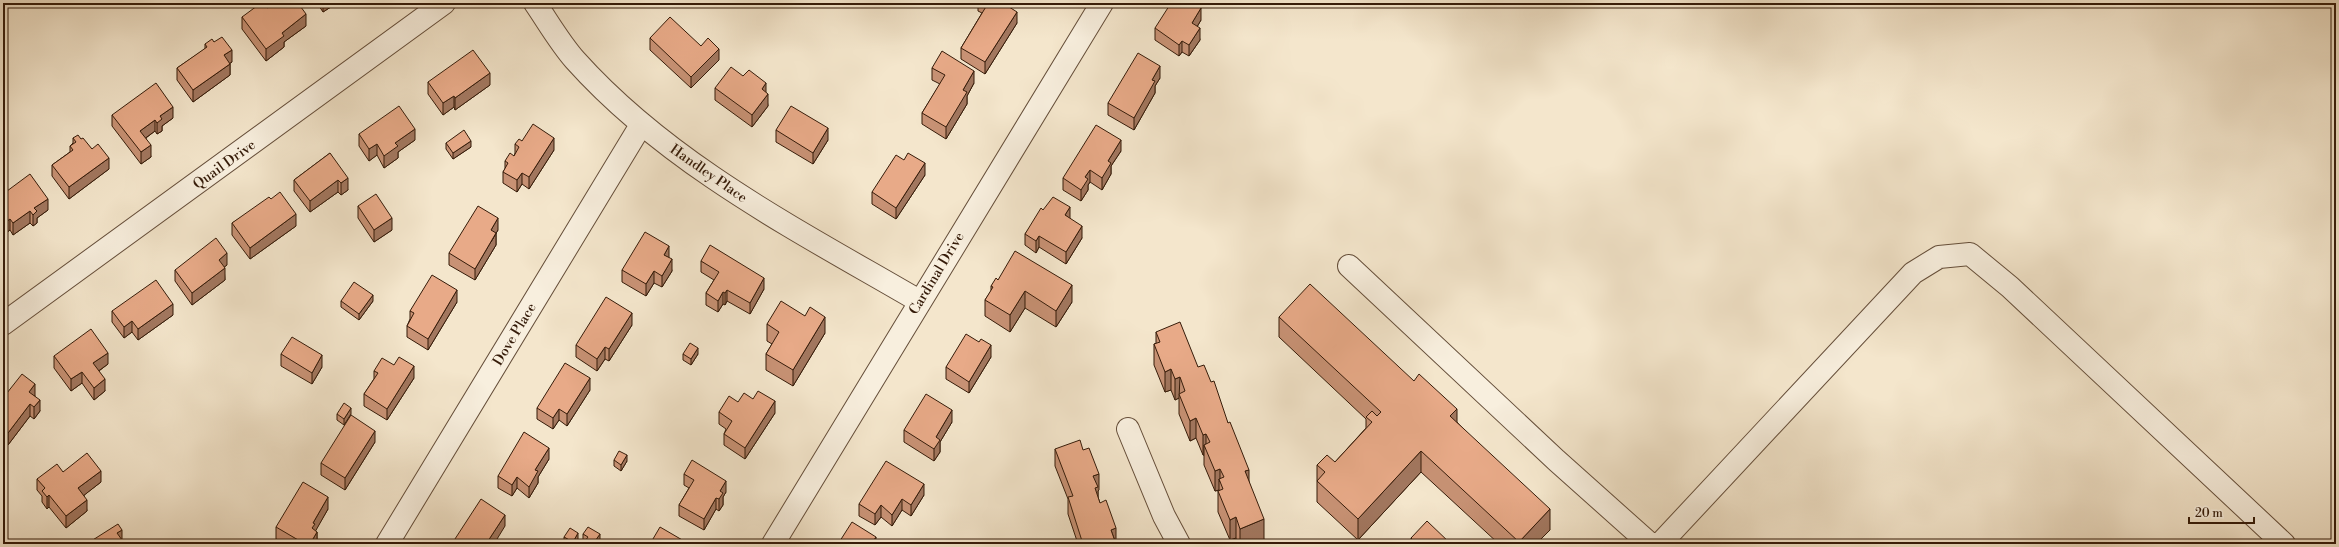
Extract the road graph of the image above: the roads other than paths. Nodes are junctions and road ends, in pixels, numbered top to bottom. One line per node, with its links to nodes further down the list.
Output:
1 (444, 3): 7 (street, Quail Drive)
2 (535, 3): 4 (street, Handley Place)
3 (1102, 3): 6 (street, Cardinal Drive)
4 (642, 125): 6 (street, Handley Place); 9 (street, Dove Place)
5 (1349, 266): 12 (street)
6 (919, 301): 10 (street, Cardinal Drive)
7 (3, 324)
8 (1128, 429): 11 (street)
9 (387, 544)
10 (773, 544)
11 (1179, 544)
12 (1650, 544)
13 (1660, 544): 14 (street)
14 (2284, 544)

